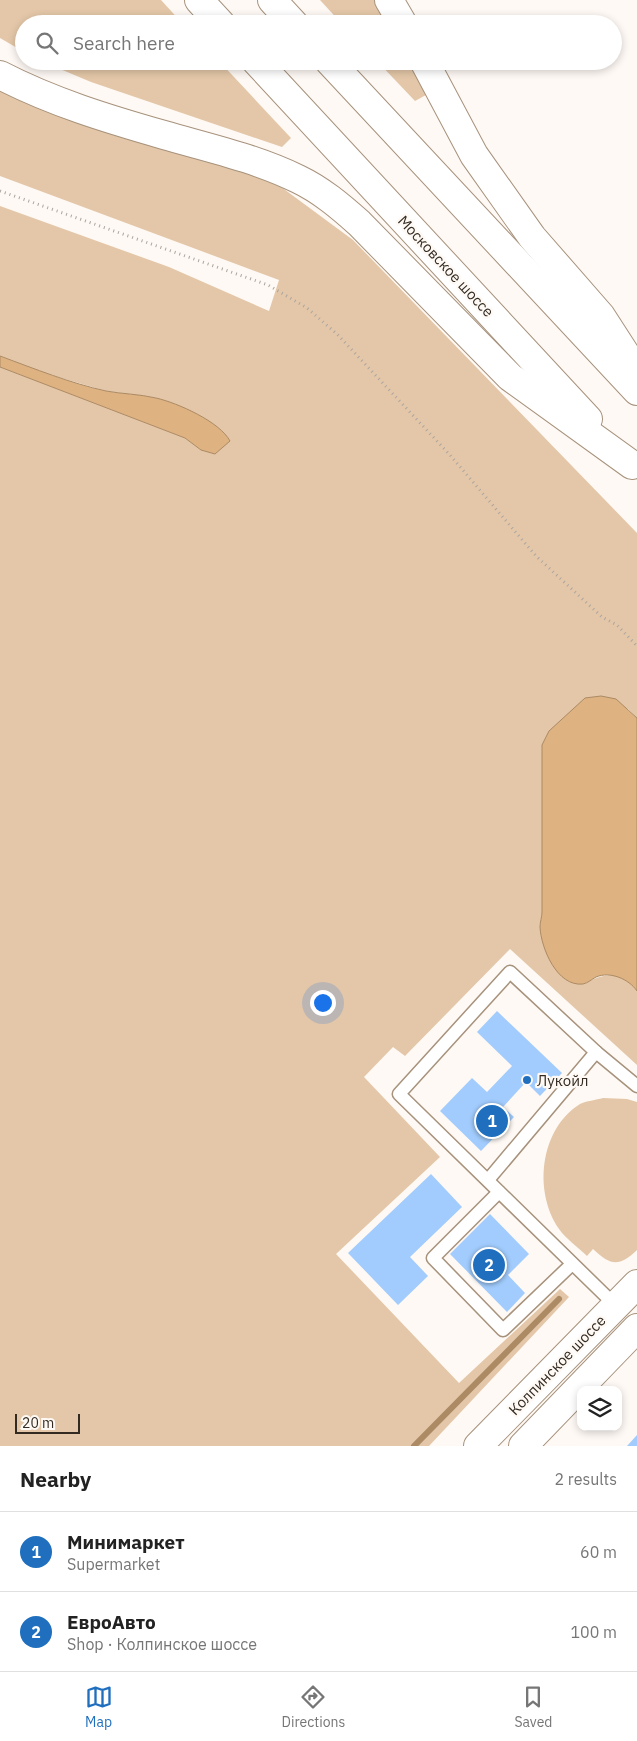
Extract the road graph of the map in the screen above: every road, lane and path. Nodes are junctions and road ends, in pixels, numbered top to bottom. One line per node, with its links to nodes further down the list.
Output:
1 (199, 0): 4 (main road)
2 (272, 0): 5 (main road)
3 (389, 0): 6 (main road)
4 (213, 15)
5 (286, 15)
6 (398, 15)
7 (264, 70): 14 (main road, Московское шоссе)
8 (337, 70): 13 (main road)
9 (429, 70): 12 (main road)
10 (0, 75): 14 (main road)
11 (0, 191): 15 (path)
12 (637, 372)
13 (637, 391)
14 (634, 468)
15 (637, 646)
16 (596, 1052): 17 (lane); 18 (lane); 18 (lane)
17 (637, 1086)
18 (488, 1180): 19 (lane)
19 (499, 1192): 20 (lane); 20 (lane)
20 (572, 1264): 22 (lane)
21 (637, 1284): 22 (main road, Колпинское шоссе)
22 (615, 1306): 24 (main road, Колпинское шоссе)
23 (637, 1328): 25 (main road)
24 (478, 1446)
25 (523, 1446)

